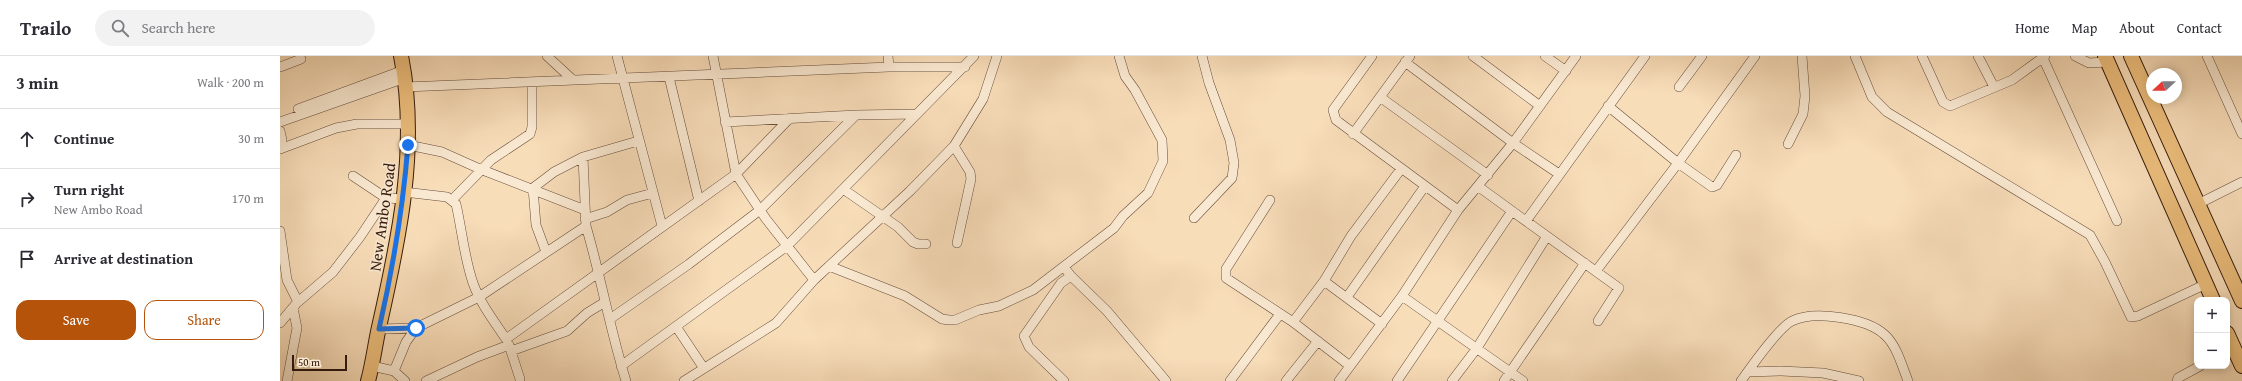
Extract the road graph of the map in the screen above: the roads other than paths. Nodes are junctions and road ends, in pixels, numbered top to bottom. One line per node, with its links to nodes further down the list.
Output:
1 (401, 56): 35 (main road, New Ambo Road)
2 (547, 56): 36 (street)
3 (617, 56): 34 (street)
4 (713, 56): 32 (street)
5 (888, 56): 29 (street)
6 (974, 56): 30 (street)
7 (997, 56): 57 (street)
8 (1119, 56): 97 (street)
9 (1202, 56): 85 (street)
10 (1372, 56): 51 (street)
11 (1473, 56): 41 (street)
12 (1545, 56): 31 (street)
13 (1576, 56): 31 (street)
14 (1645, 56): 42 (street)
15 (1702, 56): 38 (street)
16 (1755, 56): 61 (street)
17 (1802, 56): 55 (street)
18 (1855, 56): 103 (street)
19 (1922, 56): 39 (street)
20 (1978, 56): 39 (street)
21 (2043, 56): 39 (street); 87 (street)
22 (2075, 56): 27 (street)
23 (2131, 56): 79 (main road)
24 (2211, 58): 52 (street)
25 (301, 59): 28 (street)
26 (1408, 59): 40 (street); 54 (street)
27 (2106, 59): 103 (main road)
28 (280, 66)
29 (889, 67): 30 (street); 32 (street)
30 (965, 67): 43 (street)
31 (1566, 70): 41 (street)
32 (716, 75): 33 (street); 48 (street)
33 (669, 77): 34 (street); 78 (street)
34 (622, 78): 36 (street); 53 (street)
35 (405, 79): 37 (street); 45 (street); 47 (street); 49 (main road, New Ambo Road)
36 (573, 80): 37 (street)
37 (532, 82): 63 (street)
38 (1679, 87)
39 (1994, 87)
40 (1380, 97): 51 (street); 67 (street)
41 (1540, 106): 54 (street)
42 (1608, 106): 61 (street); 65 (street)
43 (917, 114): 44 (street); 72 (street)
44 (856, 115): 46 (street); 80 (street)
45 (280, 116)
46 (790, 118): 48 (street); 64 (street)
47 (280, 122)
48 (725, 122): 64 (street)
49 (408, 124): 56 (main road, New Ambo Road); 58 (street)
50 (280, 131): 58 (street)
51 (1353, 134): 62 (street)
52 (2242, 134)
53 (638, 141): 60 (street); 73 (street)
54 (1513, 143): 65 (street); 67 (street)
55 (1788, 144)
56 (408, 145): 63 (street); 74 (main road, New Ambo Road)
57 (954, 146): 83 (street); 91 (street)
58 (280, 148)
59 (1736, 155): 61 (street)
60 (583, 157): 71 (street); 84 (street)
61 (1678, 163): 98 (street)
62 (1401, 168): 69 (street); 102 (street)
63 (480, 169): 71 (street); 76 (street)
64 (736, 174): 78 (street); 80 (street)
65 (1559, 174): 86 (street)
66 (353, 176): 75 (street)
67 (1488, 176): 70 (street)
68 (2242, 182): 79 (street)
69 (1425, 186): 81 (street); 105 (street)
70 (1479, 187): 81 (street); 82 (street)
71 (533, 188): 84 (street); 94 (street)
72 (843, 189): 83 (street); 93 (street)
73 (653, 193): 84 (street); 88 (street)
74 (404, 195): 75 (street); 76 (street); 120 (main road, New Ambo Road)
75 (386, 198): 110 (street)
76 (452, 200): 107 (street)
77 (1270, 200): 111 (street)
78 (699, 201): 88 (street)
79 (2198, 204): 108 (main road)
80 (760, 210): 93 (street); 113 (street)
81 (1458, 210): 104 (street)
82 (1512, 211): 86 (street); 114 (street)
83 (883, 216): 92 (street); 96 (street)
84 (586, 218): 94 (street); 99 (street)
85 (1194, 218)
86 (1526, 221): 90 (street)
87 (2117, 221)
88 (662, 226): 99 (street)
89 (280, 231): 110 (street)
90 (1547, 236): 95 (street); 123 (street)
91 (957, 243)
92 (926, 244)
93 (787, 246): 101 (street); 119 (street)
94 (546, 252): 107 (street)
95 (1585, 263): 98 (street); 132 (street)
96 (830, 266): 97 (street); 101 (street)
97 (1064, 267): 100 (street)
98 (1596, 271): 115 (street)
99 (600, 272): 109 (street); 122 (street)
100 (1071, 276): 141 (street); 142 (street)
101 (814, 280): 129 (street)
102 (1324, 281): 105 (street); 116 (street)
103 (2206, 284): 106 (main road)
104 (1402, 296): 114 (street); 117 (street)
105 (1347, 297): 117 (street)
106 (2212, 297)
107 (479, 298): 118 (street); 122 (street)
108 (2242, 301)
109 (605, 302): 113 (street); 122 (street)
110 (295, 305): 112 (street); 135 (street)
111 (1280, 314): 116 (street); 143 (street)
112 (281, 319)
113 (610, 319): 126 (street)
114 (1439, 321): 123 (street); 146 (street)
115 (1598, 321)
116 (1293, 322): 121 (street)
117 (1382, 324): 127 (street)
118 (416, 328): 120 (street); 131 (street)
119 (677, 328): 126 (street); 129 (street)
120 (379, 329): 125 (main road, New Ambo Road)
121 (1318, 341): 127 (street); 144 (street)
122 (509, 345): 134 (street); 138 (street)
123 (1477, 348): 132 (street); 147 (street)
124 (2230, 349): 128 (main road)
125 (372, 366): 131 (street); 136 (main road, New Ambo Road)
126 (621, 366): 139 (street)
127 (1350, 366): 145 (street)
128 (2242, 366)
129 (703, 367): 140 (street)
130 (2194, 369): 153 (street)
131 (394, 371): 137 (street)
132 (1511, 372): 148 (street); 149 (street)
133 (1748, 372): 150 (street); 151 (street); 152 (street)
134 (520, 379)
135 (287, 381)
136 (368, 381)
137 (405, 381)
138 (426, 381)
139 (626, 381)
140 (684, 381)
141 (1064, 381)
142 (1166, 381)
143 (1230, 381)
144 (1286, 381)
145 (1339, 381)
146 (1397, 381)
147 (1452, 381)
148 (1504, 381)
149 (1523, 381)
150 (1741, 381)
151 (1859, 381)
152 (1908, 381)
153 (2177, 381)

